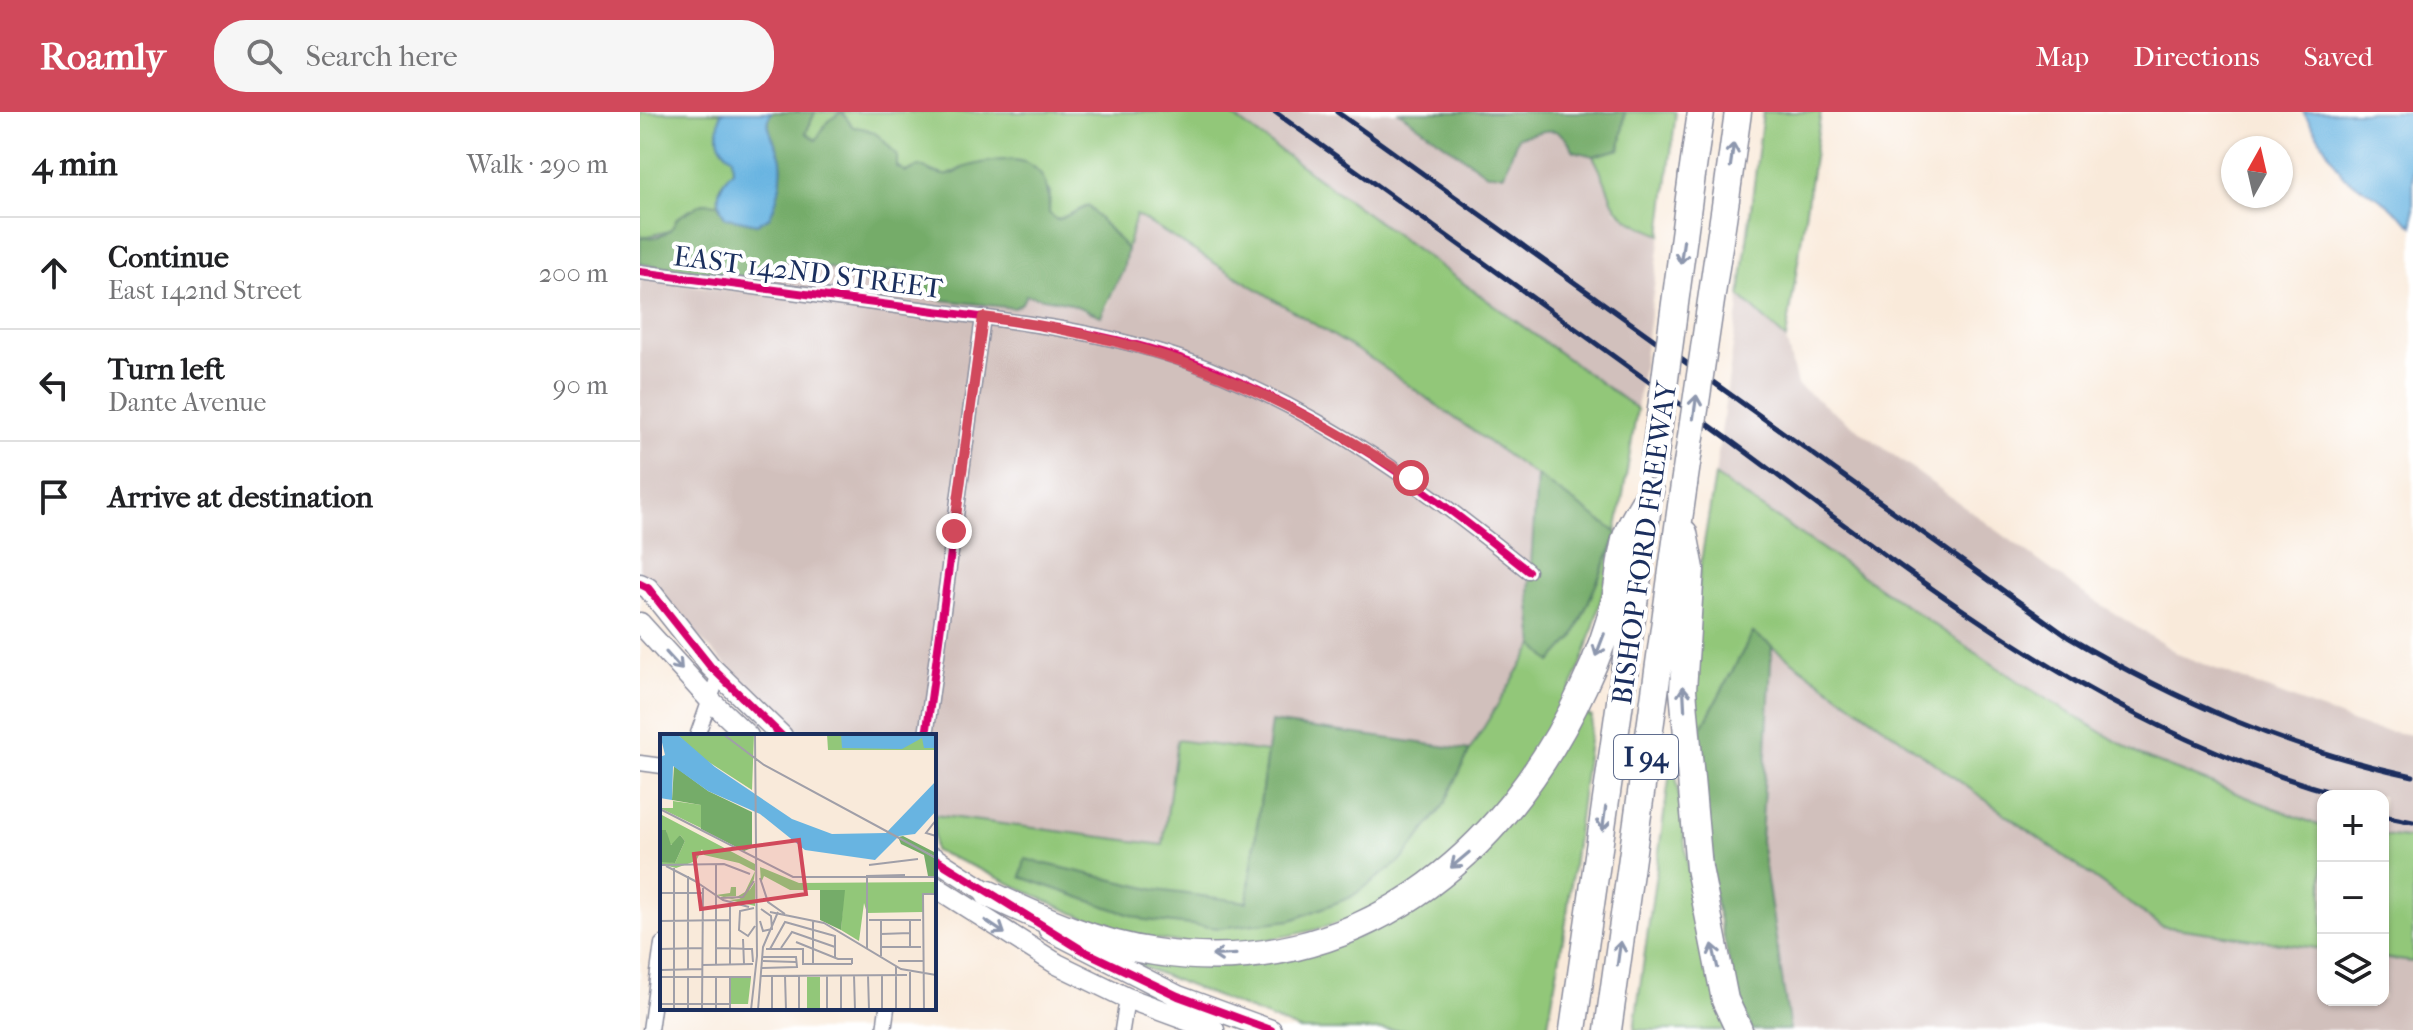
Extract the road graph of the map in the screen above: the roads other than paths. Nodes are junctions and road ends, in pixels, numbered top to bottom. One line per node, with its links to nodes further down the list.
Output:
1 (1701, 112): 5 (highway, BISHOP FORD FREEWAY / I 94, one-way to 5, bridge)
2 (1738, 112): 6 (highway, BISHOP FORD FREEWAY / I 94, one-way to 2, bridge)
3 (640, 272): 4 (street, EAST 142ND STREET)
4 (983, 317): 7 (street, EAST 142ND STREET); 15 (street)
5 (1650, 492): 20 (highway, one-way to 20); 29 (highway, BISHOP FORD FREEWAY / I 94, one-way to 29)
6 (1680, 512): 30 (highway, BISHOP FORD FREEWAY / I 94, one-way to 6); 31 (highway, one-way to 6)
7 (1528, 571)
8 (640, 584): 10 (street)
9 (640, 623): 11 (street, one-way to 11)
10 (719, 674): 11 (street); 14 (street)
11 (709, 699): 12 (street); 13 (street)
12 (698, 734)
13 (746, 734)
14 (780, 734)
15 (926, 734)
16 (640, 763): 17 (street)
17 (660, 766)
18 (936, 859): 20 (street)
19 (936, 887): 22 (street, one-way to 22)
20 (989, 894): 28 (street)
21 (660, 958): 24 (street)
22 (1127, 998): 26 (street); 27 (street)
23 (887, 1010): 25 (street)
24 (650, 1030)
25 (884, 1030)
26 (1122, 1030)
27 (1214, 1030)
28 (1271, 1030)
29 (1573, 1030)
30 (1608, 1030)
31 (1739, 1030)

